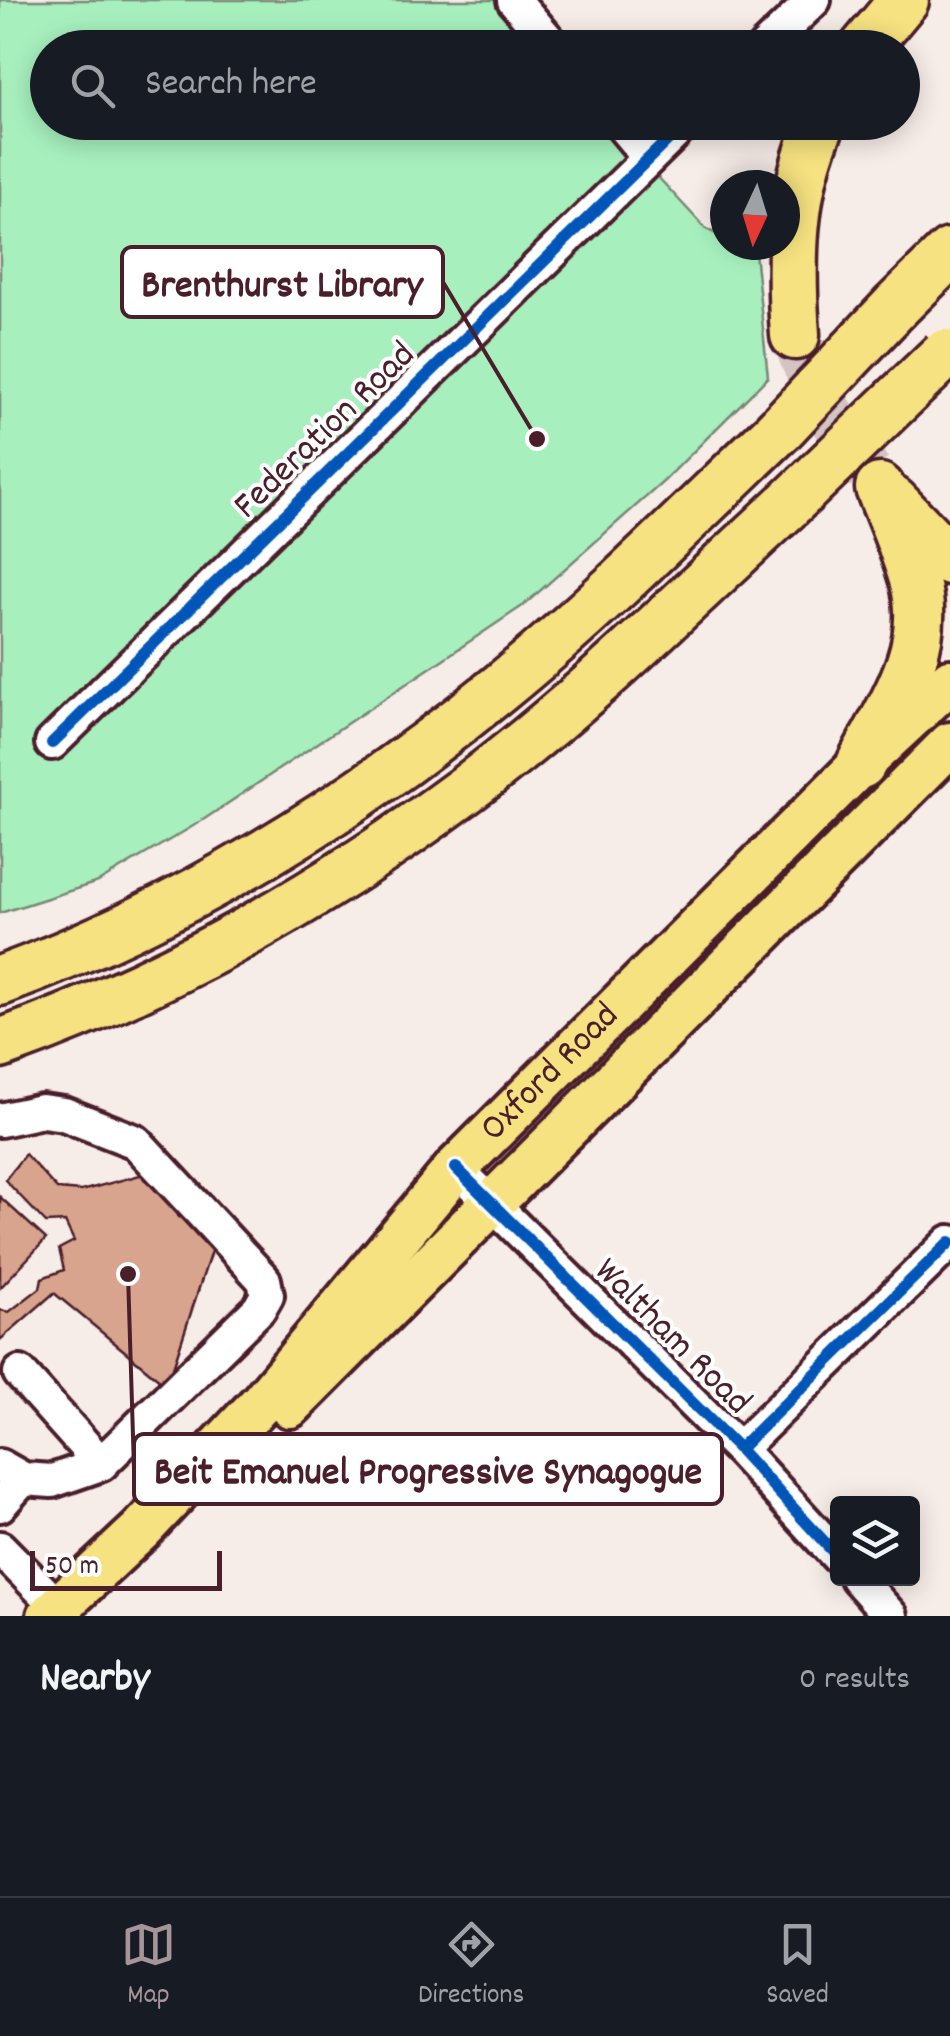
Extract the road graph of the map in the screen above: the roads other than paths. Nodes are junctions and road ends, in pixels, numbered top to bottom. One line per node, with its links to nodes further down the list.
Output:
1 (514, 0): 4 (street)
2 (814, 0): 5 (street)
3 (904, 0): 6 (highway)
4 (540, 30)
5 (783, 30)
6 (879, 30)
7 (634, 140): 10 (street)
8 (668, 140): 10 (street, Federation Road)
9 (814, 140): 12 (highway)
10 (649, 158): 16 (street, Federation Road)
11 (950, 254): 19 (highway, bridge)
12 (794, 335)
13 (947, 351): 20 (highway, bridge)
14 (950, 560): 18 (highway)
15 (950, 681): 18 (main road, Oxford Road)
16 (52, 743)
17 (950, 744): 23 (main road, Oxford Road)
18 (861, 764): 22 (main road, Oxford Road)
19 (0, 981)
20 (0, 1044)
21 (0, 1120): 27 (street)
22 (456, 1168): 23 (street, Waltham Road); 33 (main road, Oxford Road)
23 (491, 1202): 26 (street, Waltham Road); 33 (main road, Oxford Road)
24 (950, 1242): 26 (street)
25 (20, 1373): 27 (street)
26 (738, 1448): 31 (street, Waltham Road)
27 (102, 1464): 28 (street)
28 (11, 1472): 29 (street)
29 (0, 1505)
30 (0, 1548): 33 (street)
31 (830, 1548)
32 (864, 1586): 34 (street)
33 (63, 1614)
34 (892, 1616)

